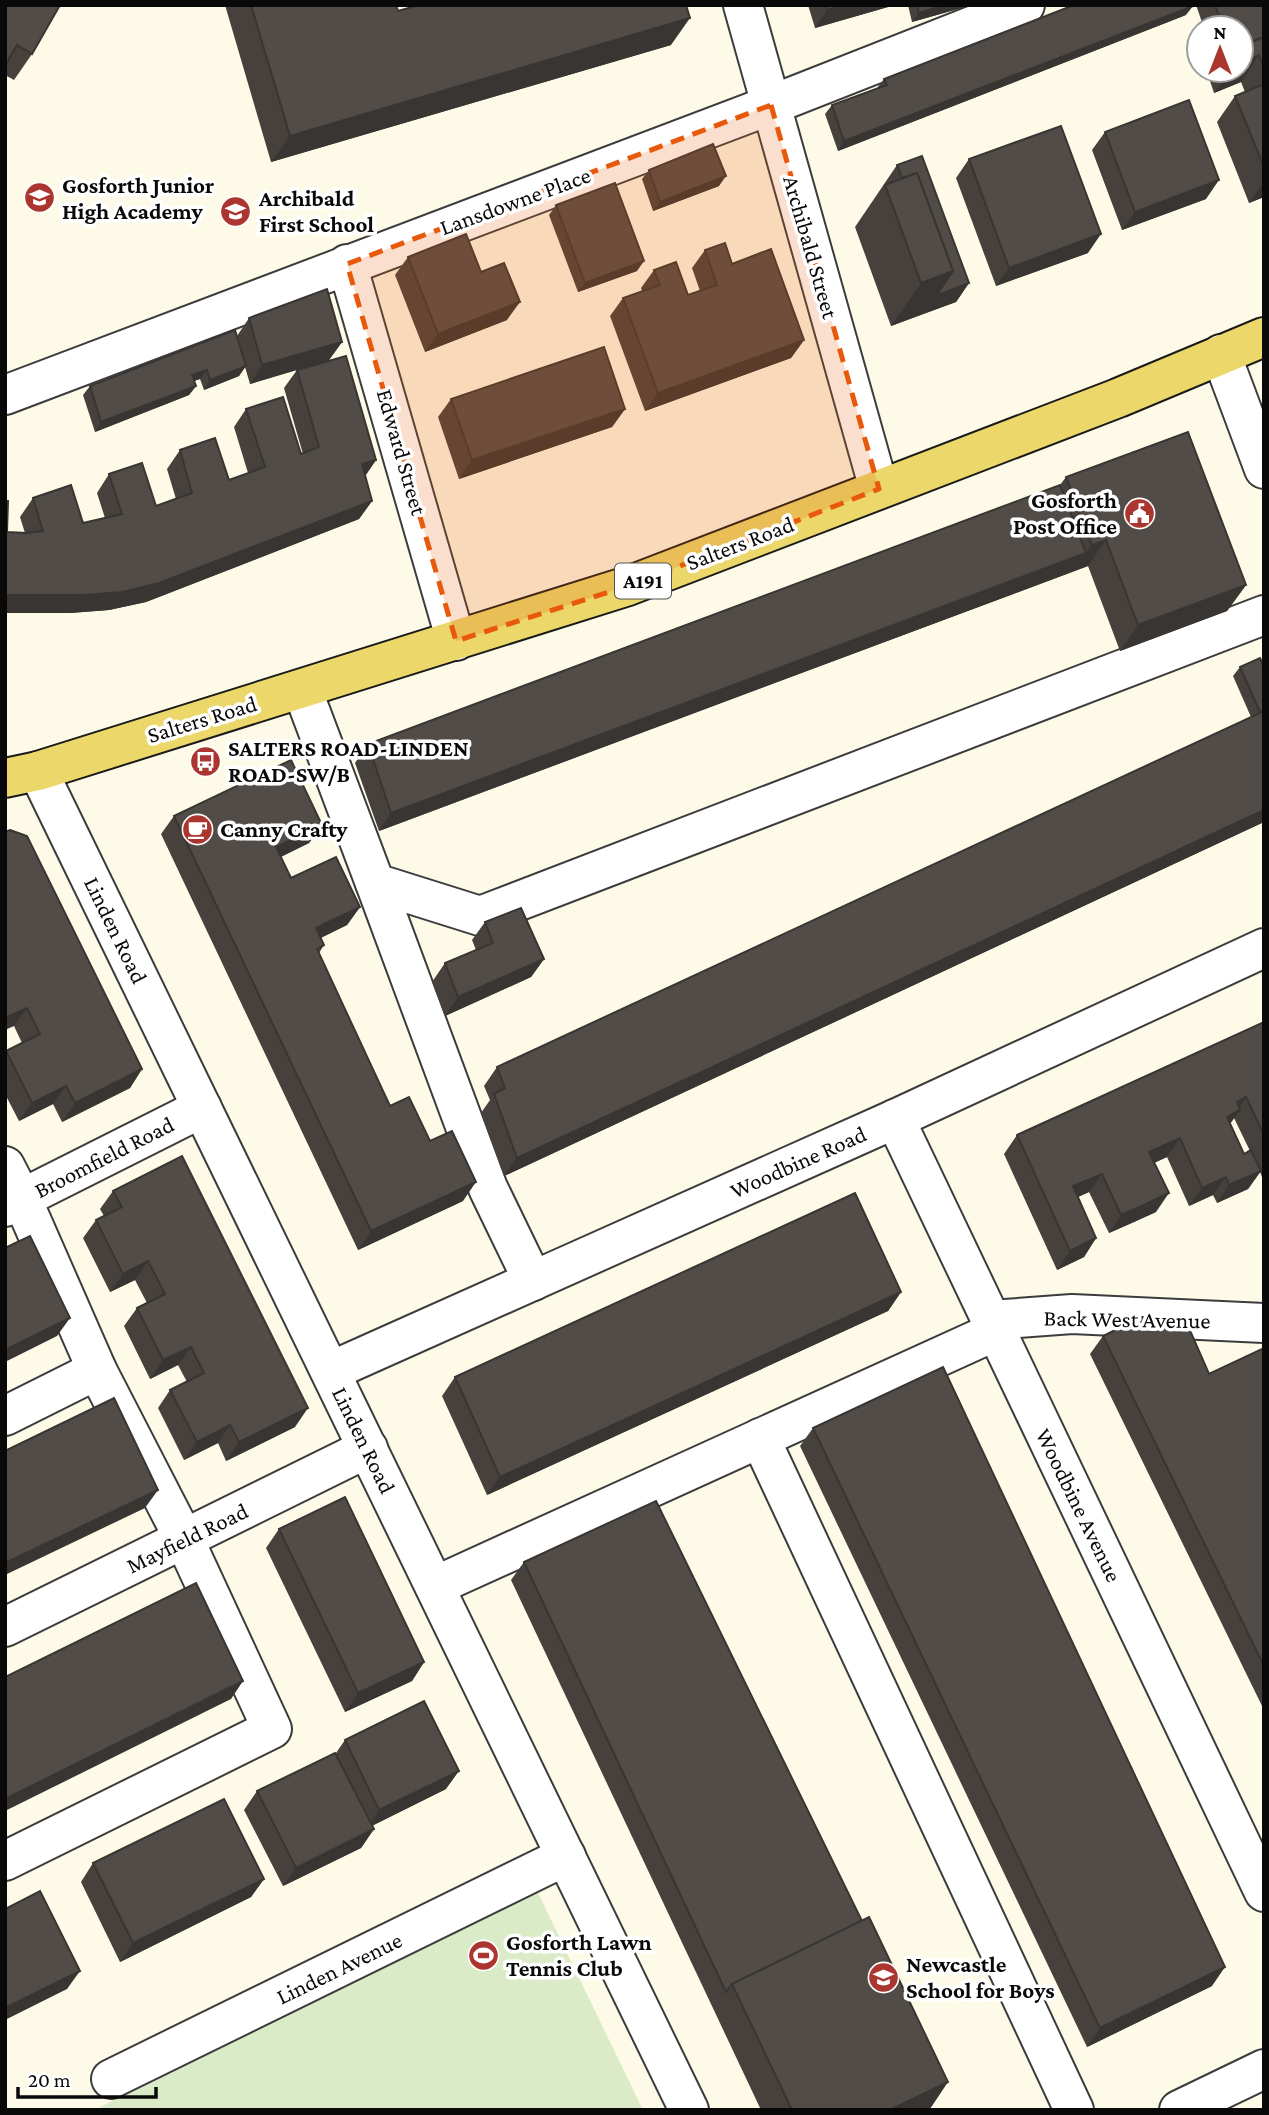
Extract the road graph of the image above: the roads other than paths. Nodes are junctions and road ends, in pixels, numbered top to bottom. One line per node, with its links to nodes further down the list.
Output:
1 (743, 5): 3 (street, Archibald Street)
2 (1025, 5): 3 (street, Lansdowne Place)
3 (771, 105): 4 (street, Lansdowne Place); 9 (street, Archibald Street)
4 (346, 264): 7 (street, Lansdowne Place); 11 (street, Edward Street)
5 (1264, 337): 6 (main road, Salters Road / A191)
6 (1221, 354): 8 (street); 9 (main road, Salters Road / A191)
7 (5, 395)
8 (1264, 469)
9 (878, 489): 11 (main road, Salters Road / A191)
10 (1264, 615): 14 (street)
11 (456, 640): 12 (main road, Salters Road / A191)
12 (302, 689): 13 (main road, Salters Road / A191); 14 (street)
13 (22, 774): 16 (street, Linden Road)
14 (376, 883): 19 (street)
15 (1264, 948): 17 (street, Woodbine Road)
16 (202, 1108): 18 (street, Broomfield Road); 23 (street, Linden Road)
17 (895, 1119): 19 (street, Woodbine Road); 21 (street, Woodbine Avenue)
18 (11, 1190): 22 (street)
19 (533, 1280): 23 (street, Woodbine Road)
20 (1264, 1323): 21 (street, Back West Avenue)
21 (993, 1325): 25 (street); 32 (street, Woodbine Avenue)
22 (97, 1370): 24 (street); 27 (street)
23 (331, 1371): 26 (street, Linden Road)
24 (5, 1416)
25 (760, 1438): 28 (street); 36 (street)
26 (368, 1448): 27 (street, Mayfield Road); 28 (street, Linden Road)
27 (184, 1539): 29 (street, Mayfield Road); 31 (street)
28 (435, 1586): 30 (street, Linden Road)
29 (5, 1627)
30 (566, 1856): 34 (street, Linden Avenue); 35 (street, Linden Road)
31 (5, 1861)
32 (1264, 1892)
33 (1264, 2068): 37 (street)
34 (111, 2079)
35 (690, 2110)
36 (1074, 2110)
37 (1180, 2110)

